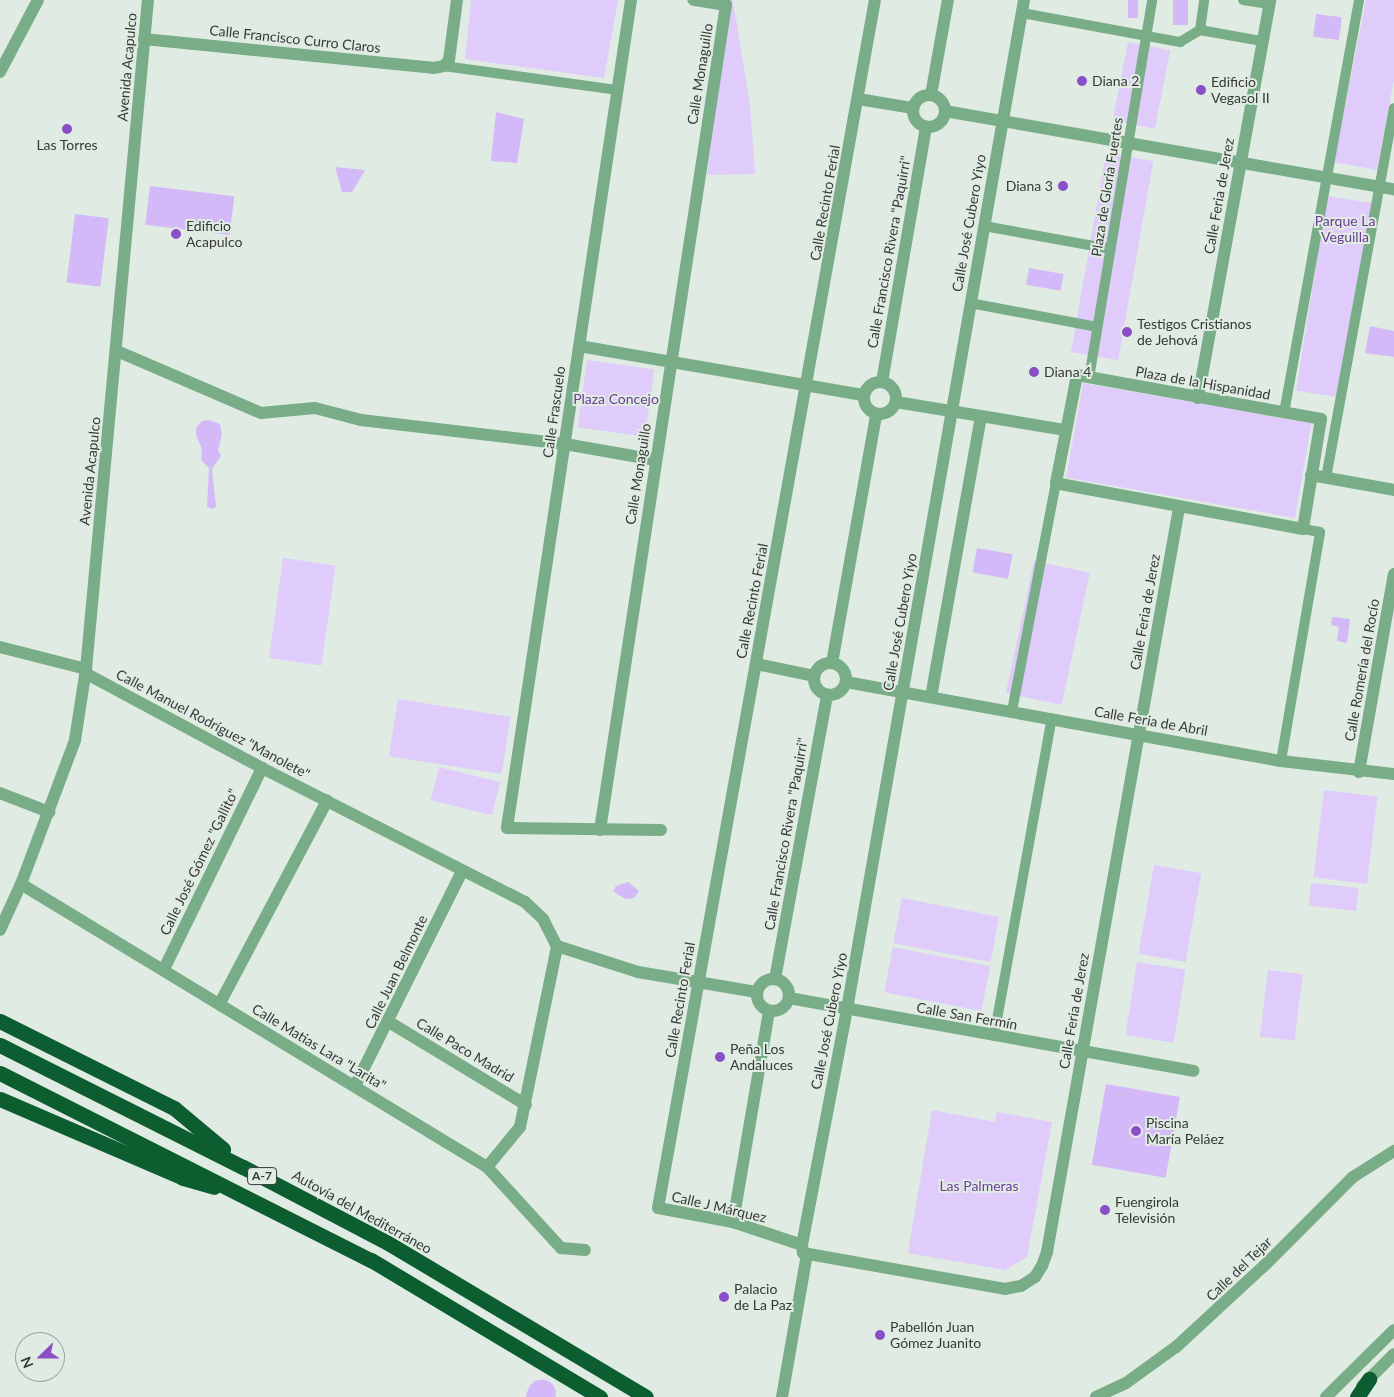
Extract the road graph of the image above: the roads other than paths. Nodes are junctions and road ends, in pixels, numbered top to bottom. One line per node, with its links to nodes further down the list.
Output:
1 (38, 0): 20 (street)
2 (148, 0): 17 (street, Avenida Acapulco)
3 (456, 0): 19 (street)
4 (631, 0): 21 (street, Calle Frascuelo)
5 (693, 0): 40 (street, Calle Monaguillo)
6 (875, 0): 23 (street, Calle Recinto Ferial)
7 (948, 0): 22 (street)
8 (1024, 0): 14 (street, Calle José Cubero Yiyo)
9 (1152, 0): 16 (street, Plaza de Gloria Fuertes)
10 (1204, 0): 15 (street)
11 (1243, 0): 13 (street)
12 (1359, 0): 31 (street)
13 (1269, 2): 18 (street, Calle Feria de Jerez)
14 (1022, 13): 16 (street); 27 (street, Calle José Cubero Yiyo)
15 (1200, 30): 16 (street); 18 (street)
16 (1146, 35): 29 (street, Plaza de Gloria Fuertes)
17 (144, 39): 19 (street, Calle Francisco Curro Claros); 39 (street, Avenida Acapulco)
18 (1262, 41): 30 (street, Calle Feria de Jerez)
19 (444, 66): 21 (street)
20 (0, 72)
21 (616, 90): 38 (street, Calle Frascuelo)
22 (932, 95): 24 (street); 26 (street)
23 (858, 98): 24 (street); 43 (street, Calle Recinto Ferial)
24 (913, 108): 28 (street)
25 (1394, 108): 32 (street)
26 (945, 111): 27 (street); 28 (street)
27 (1003, 120): 29 (street); 34 (street, Calle José Cubero Yiyo)
28 (926, 127): 42 (street, Calle Francisco Rivera "Paquirri")
29 (1128, 141): 30 (street); 35 (street, Plaza de Gloria Fuertes)
30 (1240, 160): 31 (street); 45 (street, Calle Feria de Jerez)
31 (1326, 176): 32 (street); 48 (street)
32 (1380, 186): 33 (street); 55 (street)
33 (1394, 189)
34 (984, 226): 35 (street); 36 (street, Calle José Cubero Yiyo)
35 (1110, 249): 37 (street, Plaza de Gloria Fuertes)
36 (970, 303): 37 (street); 47 (street, Calle José Cubero Yiyo)
37 (1097, 327): 41 (street, Plaza de Gloria Fuertes)
38 (579, 346): 40 (street); 52 (street, Calle Frascuelo)
39 (117, 351): 52 (street); 64 (street, Avenida Acapulco)
40 (671, 361): 43 (street); 53 (street, Calle Monaguillo)
41 (1089, 378): 45 (street, Plaza de la Hispanidad); 51 (street)
42 (882, 382): 44 (street); 46 (street)
43 (808, 385): 44 (street); 63 (street, Calle Recinto Ferial)
44 (863, 395): 49 (street)
45 (1198, 398): 48 (street, Plaza de la Hispanidad)
46 (896, 402): 47 (street); 49 (street)
47 (952, 412): 50 (street); 67 (street, Calle José Cubero Yiyo)
48 (1284, 413): 54 (street, Plaza de la Hispanidad)
49 (876, 414): 62 (street)
50 (982, 417): 51 (street); 69 (street)
51 (1066, 430): 56 (street)
52 (565, 444): 53 (street); 80 (street, Calle Frascuelo)
53 (656, 460): 80 (street, Calle Monaguillo)
54 (1311, 475): 55 (street); 59 (street, Plaza de la Hispanidad)
55 (1326, 478): 57 (street)
56 (1056, 483): 58 (street); 70 (street)
57 (1394, 490)
58 (1179, 508): 59 (street); 72 (street, Calle Feria de Jerez)
59 (1303, 529): 73 (street)
60 (1394, 574): 75 (street, Calle Romería del Rocío)
61 (0, 647): 64 (street, Calle Manuel Rodríguez "Manolete")
62 (832, 663): 65 (street); 66 (street)
63 (756, 664): 65 (street); 88 (street, Calle Recinto Ferial)
64 (86, 670): 74 (street, Calle Manuel Rodríguez "Manolete"); 79 (street, Avenida Acapulco)
65 (814, 676): 68 (street)
66 (846, 682): 67 (street, Calle Feria de Abril); 68 (street)
67 (904, 692): 69 (street, Calle Feria de Abril); 92 (street, Calle José Cubero Yiyo)
68 (827, 695): 87 (street, Calle Francisco Rivera "Paquirri")
69 (931, 697): 70 (street, Calle Feria de Abril)
70 (1012, 712): 71 (street, Calle Feria de Abril)
71 (1052, 718): 72 (street, Calle Feria de Abril); 96 (street)
72 (1139, 734): 73 (street, Calle Feria de Abril); 98 (street, Calle Feria de Jerez)
73 (1281, 761): 75 (street, Calle Feria de Abril)
74 (262, 768): 78 (street, Calle Manuel Rodríguez "Manolete"); 86 (street, Calle José Gómez "Gallito")
75 (1359, 772): 76 (street, Calle Feria de Abril)
76 (1394, 774)
77 (0, 793): 79 (street)
78 (327, 801): 82 (street, Calle Manuel Rodríguez "Manolete"); 91 (street)
79 (49, 812): 83 (street, Avenida Acapulco)
80 (600, 830): 81 (street)
81 (661, 830)
82 (462, 871): 85 (street, Calle Manuel Rodríguez "Manolete"); 95 (street, Calle Juan Belmonte)
83 (22, 884): 84 (street, Avenida Acapulco); 86 (street, Calle Matias Lara "Larita")
84 (0, 930)
85 (557, 946): 88 (street); 103 (street)
86 (164, 969): 91 (street, Calle Matias Lara "Larita")
87 (775, 979): 89 (street); 90 (street)
88 (699, 982): 89 (street); 108 (street, Calle Recinto Ferial)
89 (756, 992): 93 (street)
90 (789, 998): 92 (street, Calle San Fermín); 93 (street)
91 (220, 1004): 101 (street, Calle Matias Lara "Larita")
92 (847, 1009): 96 (street, Calle San Fermín); 110 (street, Calle José Cubero Yiyo)
93 (770, 1011): 109 (street)
94 (0, 1021): 105 (highway)
95 (389, 1022): 101 (street, Calle Juan Belmonte); 103 (street, Calle Paco Madrid)
96 (994, 1036): 98 (street, Calle San Fermín)
97 (0, 1045): 105 (highway, Autovía del Mediterráneo / A-7)
98 (1082, 1052): 99 (street, Calle San Fermín); 110 (street, Calle Feria de Jerez)
99 (1193, 1070)
100 (0, 1072): 107 (highway, A-7)
101 (355, 1086): 106 (street, Calle Matias Lara "Larita")
102 (0, 1099): 107 (highway)
103 (526, 1105): 106 (street)
104 (1394, 1150): 120 (street, Calle del Tejar)
105 (243, 1166): 118 (highway, Autovía del Mediterráneo / A-7)
106 (487, 1167): 111 (street, Calle Matias Lara "Larita")
107 (252, 1198): 113 (highway, A-7)
108 (658, 1208): 109 (street, Calle J Márquez)
109 (733, 1222): 110 (street, Calle J Márquez)
110 (803, 1249): 119 (street, Calle José Cubero Yiyo)
111 (585, 1250)
112 (1394, 1330): 121 (street)
113 (506, 1340): 116 (highway); 117 (highway, A-7)
114 (1394, 1354): 115 (street)
115 (1369, 1379): 122 (street); 123 (highway)
116 (587, 1397)
117 (600, 1397)
118 (646, 1397)
119 (782, 1397)
120 (1096, 1397)
121 (1326, 1397)
122 (1352, 1397)
123 (1357, 1397)

